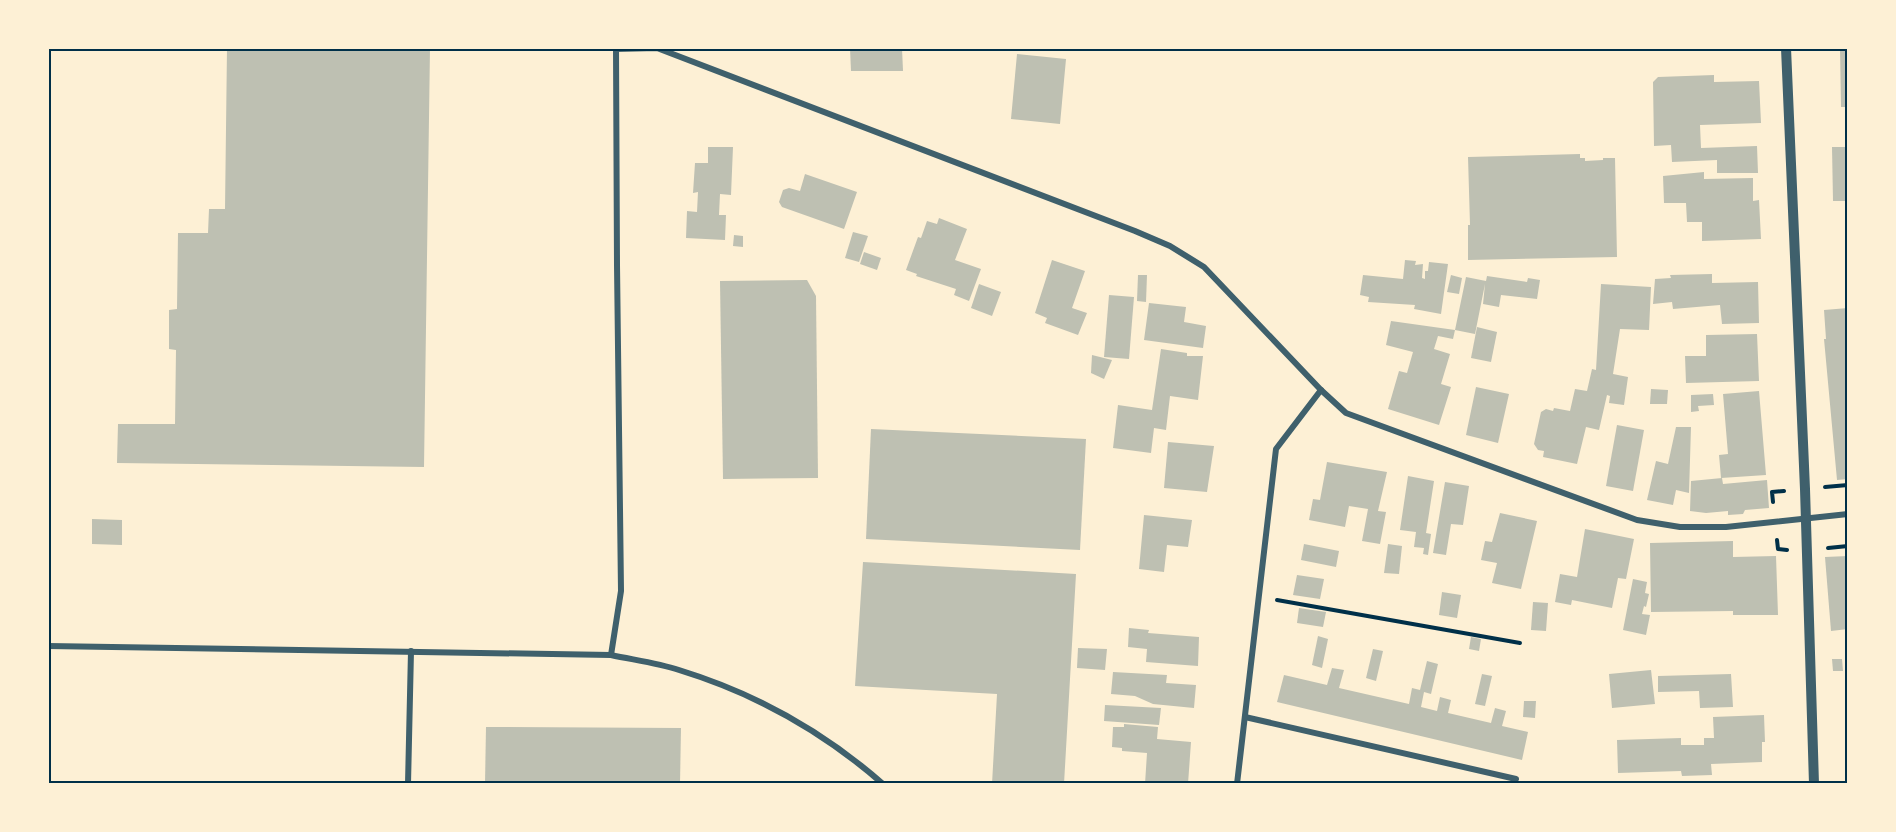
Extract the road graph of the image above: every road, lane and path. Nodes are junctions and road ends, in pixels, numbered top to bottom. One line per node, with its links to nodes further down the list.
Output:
1 (1786, 48): 5 (street)
2 (616, 49): 3 (street); 10 (street)
3 (1321, 390): 5 (street); 6 (street)
4 (1848, 514): 5 (street)
5 (1806, 518): 16 (street)
6 (1259, 597): 7 (path); 11 (street)
7 (1520, 643)
8 (48, 646): 9 (street)
9 (411, 651): 10 (street); 13 (street)
10 (611, 655): 14 (street)
11 (1245, 717): 12 (street); 15 (street)
12 (1516, 779)
13 (408, 784)
14 (883, 784)
15 (1237, 784)
16 (1814, 784)

